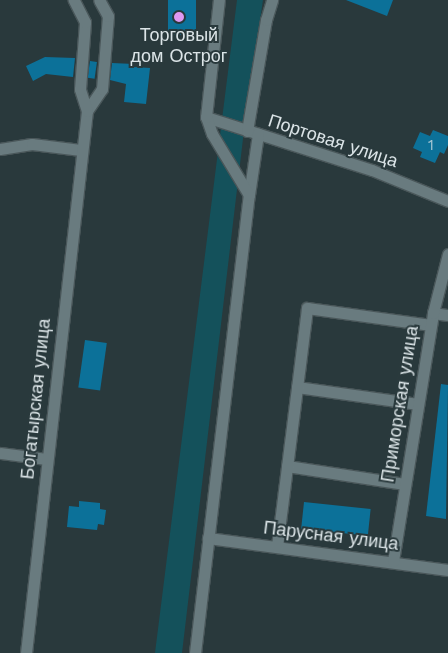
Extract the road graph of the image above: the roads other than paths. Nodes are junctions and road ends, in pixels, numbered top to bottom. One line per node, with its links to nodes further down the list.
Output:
1 (74, 0): 5 (street)
2 (99, 0): 5 (street)
3 (219, 0): 6 (street)
4 (272, 0): 7 (street)
5 (87, 111): 9 (street, Богатырская улица)
6 (206, 118): 7 (street, Портовая улица); 10 (street)
7 (253, 132): 10 (street); 11 (street, Портовая улица)
8 (0, 149): 9 (street)
9 (81, 150): 19 (street, Богатырская улица)
10 (249, 195): 22 (street)
11 (448, 201)
12 (448, 254): 13 (street, Приморская улица)
13 (433, 313): 14 (street); 15 (street, Приморская улица)
14 (448, 315)
15 (431, 325): 16 (street); 17 (street, Приморская улица)
16 (297, 387): 17 (street); 20 (street)
17 (418, 404): 21 (street, Приморская улица)
18 (0, 453): 19 (street)
19 (48, 459): 26 (street, Богатырская улица)
20 (287, 466): 21 (street); 23 (street)
21 (405, 484): 24 (street, Приморская улица)
22 (208, 538): 23 (street, Парусная улица); 27 (street)
23 (277, 546): 24 (street, Парусная улица)
24 (393, 561): 25 (street, Парусная улица)
25 (448, 570)
26 (26, 653)
27 (195, 653)

